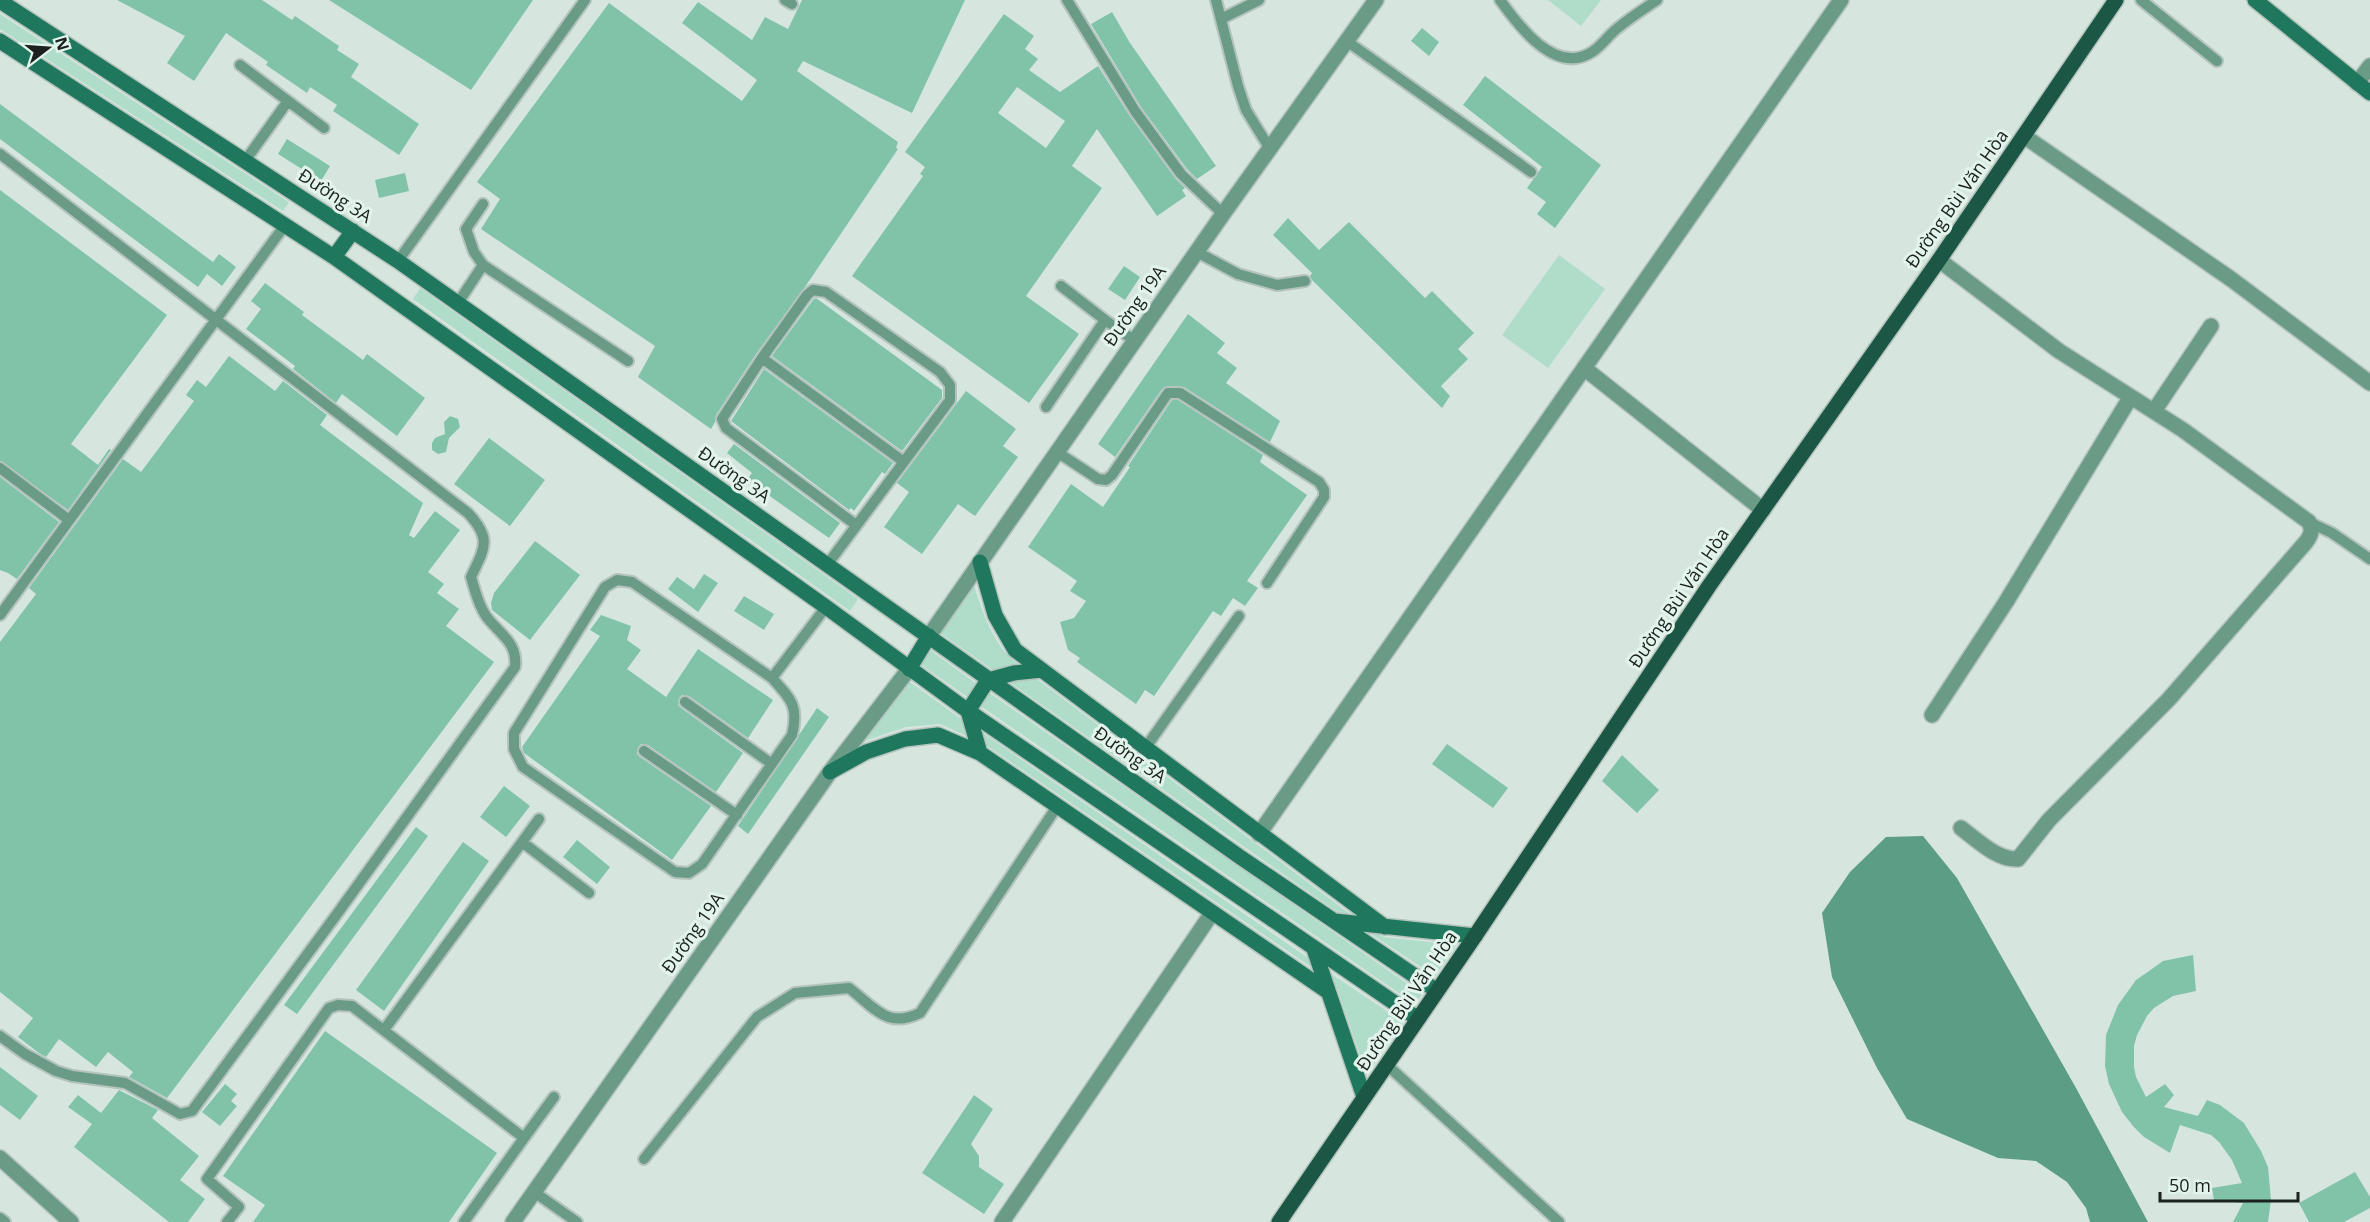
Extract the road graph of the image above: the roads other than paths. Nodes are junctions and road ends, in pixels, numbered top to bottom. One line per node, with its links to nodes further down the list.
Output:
1 (585, 0): 35 (lane)
2 (1067, 0): 29 (lane)
3 (1216, 0): 13 (lane)
4 (1259, 0): 13 (lane)
5 (1376, 0): 15 (street, Đường 19A)
6 (1500, 0): 7 (lane)
7 (1657, 0)
8 (1841, 0): 46 (street)
9 (2116, 0): 23 (main road, Đường Bùi Văn Hòa)
10 (2141, 0): 16 (lane)
11 (2255, 0): 19 (street)
12 (0, 2): 26 (street, Đường 3A)
13 (1221, 19): 24 (lane)
14 (0, 41): 30 (street)
15 (1348, 42): 24 (street, Đường 19A); 27 (lane)
16 (2217, 61)
17 (240, 66): 21 (lane)
18 (2370, 66): 19 (street)
19 (2357, 82): 20 (street)
20 (2370, 93)
21 (288, 101): 22 (lane); 26 (lane)
22 (324, 128)
23 (2024, 136): 34 (main road, Đường Bùi Văn Hòa); 47 (street)
24 (1270, 149): 29 (street, Đường 19A)
25 (0, 154): 40 (lane)
26 (245, 161): 31 (street, Đường 3A)
27 (1531, 172)
28 (483, 204): 36 (lane)
29 (1223, 214): 32 (street, Đường 19A)
30 (285, 225): 33 (street); 40 (lane)
31 (353, 231): 33 (street); 35 (street, Đường 3A)
32 (1197, 252): 37 (lane); 43 (street, Đường 19A)
33 (334, 257): 62 (street)
34 (1939, 260): 48 (street); 54 (main road, Đường Bùi Văn Hòa)
35 (398, 261): 39 (street, Đường 3A)
36 (483, 265): 39 (lane); 45 (lane)
37 (1305, 281)
38 (1061, 286): 41 (lane)
39 (458, 303): 60 (street, Đường 3A)
40 (218, 319): 55 (lane); 94 (lane)
41 (1105, 320): 43 (lane); 49 (lane)
42 (2211, 326): 50 (street)
43 (1135, 340): 51 (street, Đường 19A)
44 (762, 358): 52 (lane); 52 (lane); 57 (lane)
45 (628, 361)
46 (1584, 368): 54 (street); 82 (street)
47 (2370, 383)
48 (2130, 398): 50 (street); 72 (street)
49 (1046, 407)
50 (2154, 411): 56 (street)
51 (1058, 452): 59 (street, Đường 19A); 61 (lane)
52 (904, 462): 57 (lane)
53 (0, 468): 55 (lane)
54 (1763, 510): 88 (main road, Đường Bùi Văn Hòa)
55 (69, 520): 63 (lane)
56 (2309, 522): 58 (lane); 81 (street)
57 (856, 525): 60 (lane)
58 (2370, 559)
59 (980, 562): 65 (street, Đường 19A); 67 (street, Đường 3A)
60 (827, 565): 65 (street, Đường 3A)
61 (1267, 583)
62 (826, 607): 66 (street); 68 (lane)
63 (0, 615)
64 (1239, 616): 73 (lane)
65 (929, 636): 66 (street); 69 (street, Đường 3A)
66 (909, 669): 71 (street); 77 (street, Đường 19A)
67 (1042, 670): 69 (street); 73 (street, Đường 3A)
68 (772, 678): 76 (lane); 79 (lane)
69 (988, 680): 71 (street); 86 (street, Đường 3A)
70 (685, 702): 76 (lane)
71 (968, 711): 75 (street); 89 (street)
72 (1932, 715)
73 (1146, 747): 82 (street, Đường 3A)
74 (644, 752): 79 (lane)
75 (980, 753): 77 (street); 78 (street)
76 (772, 765): 79 (lane)
77 (830, 772): 101 (street, Đường 19A)
78 (1058, 805): 85 (street); 100 (lane)
79 (737, 815)
80 (539, 819): 83 (lane)
81 (1961, 828)
82 (1259, 834): 87 (street, Đường 3A)
83 (522, 842): 84 (lane); 93 (lane)
84 (589, 893)
85 (1212, 913): 90 (street); 109 (street)
86 (1332, 921): 87 (street); 91 (street, Đường 3A)
87 (1385, 927): 88 (street)
88 (1475, 936): 91 (main road, Đường Bùi Văn Hòa)
89 (1314, 949): 90 (street); 92 (street)
90 (1327, 991): 97 (street)
91 (1437, 991): 92 (main road, Đường Bùi Văn Hòa)
92 (1418, 1019): 95 (main road, Đường Bùi Văn Hòa)
93 (384, 1030): 98 (lane); 105 (lane)
94 (0, 1036)
95 (1387, 1065): 97 (main road, Đường Bùi Văn Hòa); 111 (lane)
96 (554, 1097): 98 (lane)
97 (1364, 1098): 110 (main road, Đường Bùi Văn Hòa)
98 (524, 1138): 106 (lane)
99 (0, 1158): 104 (street)
100 (644, 1158)
101 (534, 1192): 107 (street, Đường 19A); 108 (lane)
102 (0, 1218): 103 (lane)
103 (5, 1222)
104 (71, 1222)
105 (227, 1222)
106 (464, 1222)
107 (513, 1222)
108 (577, 1222)
109 (1002, 1222)
110 (1279, 1222)
111 (1559, 1222)

